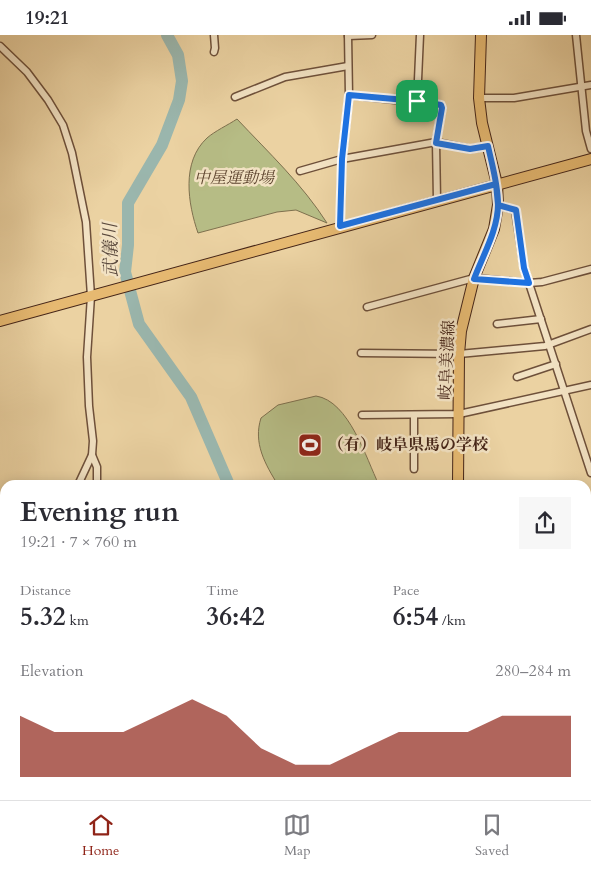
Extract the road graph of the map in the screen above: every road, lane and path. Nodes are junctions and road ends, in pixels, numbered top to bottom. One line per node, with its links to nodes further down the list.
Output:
1 (214, 35): 8 (street)
2 (372, 35): 6 (street)
3 (420, 35): 15 (street)
4 (481, 35): 14 (main road, 岐阜美濃線)
5 (576, 35): 11 (street)
6 (348, 36): 9 (street)
7 (0, 46): 29 (street)
8 (214, 52)
9 (348, 66): 12 (street); 13 (street)
10 (591, 85): 11 (street)
11 (580, 87): 14 (street); 18 (street)
12 (349, 95): 15 (street); 19 (street)
13 (234, 97)
14 (479, 98): 17 (main road, 岐阜美濃線)
15 (417, 101): 16 (street)
16 (436, 143): 17 (street); 19 (street); 23 (street)
17 (488, 146): 22 (main road, 岐阜美濃線)
18 (591, 149)
19 (342, 159): 21 (street); 25 (street)
20 (591, 159): 22 (main road)
21 (300, 171)
22 (496, 184): 23 (main road); 24 (main road, 岐阜美濃線)
23 (437, 200): 25 (main road)
24 (498, 205): 27 (main road, 岐阜美濃線); 28 (street)
25 (340, 226): 29 (main road)
26 (591, 269): 28 (street)
27 (474, 279): 28 (street); 30 (street); 37 (main road, 岐阜美濃線)
28 (529, 283): 31 (street)
29 (95, 294): 32 (main road); 45 (street)
30 (367, 307)
31 (541, 319): 33 (street); 35 (street)
32 (0, 321)
33 (497, 324)
34 (591, 329): 35 (street)
35 (550, 345): 37 (street); 38 (street)
36 (361, 353): 37 (street)
37 (459, 354): 42 (main road, 岐阜美濃線)
38 (556, 364): 39 (street); 41 (street)
39 (517, 377)
40 (591, 385): 41 (street)
41 (564, 391): 42 (street); 47 (street)
42 (459, 414): 44 (street); 50 (main road, 岐阜美濃線)
43 (362, 415): 44 (street)
44 (414, 415): 46 (street)
45 (92, 455): 48 (street); 49 (street)
46 (414, 469)
47 (591, 473)
48 (80, 480)
49 (97, 480)
50 (458, 480)

